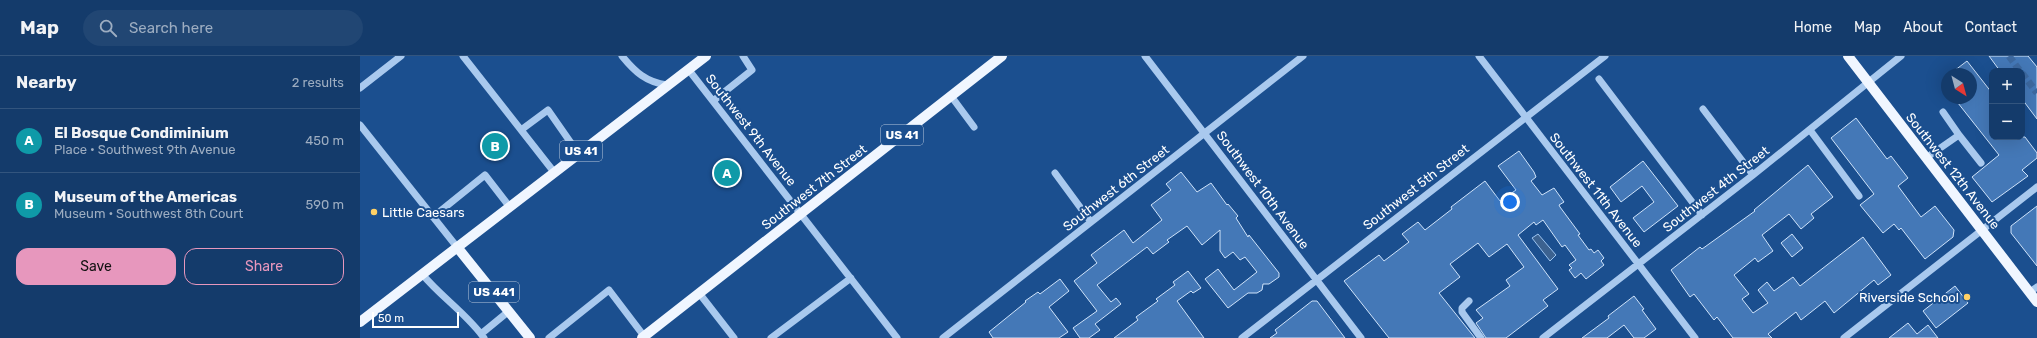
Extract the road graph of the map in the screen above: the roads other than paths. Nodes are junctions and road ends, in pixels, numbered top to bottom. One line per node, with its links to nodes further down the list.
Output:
1 (402, 56): 17 (street)
2 (463, 56): 25 (street)
3 (622, 56): 16 (street)
4 (706, 56): 13 (main road, US 41)
5 (743, 56): 19 (street)
6 (1002, 56): 18 (main road, Southwest 7th Street / US 41)
7 (1145, 56): 27 (street, Southwest 10th Avenue)
8 (1303, 56): 27 (street, Southwest 6th Street)
9 (1479, 56): 22 (street, Southwest 11th Avenue)
10 (1606, 56): 22 (street, Southwest 5th Street)
11 (1848, 56): 15 (main road, Southwest 12th Avenue)
12 (1901, 56): 15 (street, Southwest 4th Street)
13 (688, 69): 16 (main road, US 41); 19 (street, Southwest 9th Avenue)
14 (1599, 79): 39 (street)
15 (1869, 83): 26 (street, Southwest 4th Street); 30 (main road, Southwest 12th Avenue)
16 (667, 85): 29 (main road, US 41)
17 (360, 88)
18 (951, 96): 24 (street); 38 (main road, Southwest 7th Street / US 41)
19 (713, 101): 38 (street, Southwest 9th Avenue)
20 (1703, 109): 34 (street)
21 (1943, 112): 28 (street)
22 (1526, 118): 44 (street, Southwest 11th Avenue); 47 (street, Southwest 5th Street)
23 (360, 124): 40 (street)
24 (974, 127)
25 (521, 130): 29 (street); 32 (street)
26 (1810, 130): 34 (street, Southwest 4th Street); 36 (street)
27 (1205, 133): 41 (street, Southwest 6th Street); 47 (street, Southwest 10th Avenue)
28 (1959, 135): 30 (street); 31 (street)
29 (578, 153): 32 (main road, US 41)
30 (1926, 158): 42 (main road, Southwest 12th Avenue)
31 (1981, 163)
32 (554, 172): 37 (main road, US 41)
33 (1054, 173): 41 (street)
34 (1753, 175): 39 (street, Southwest 4th Street)
35 (2037, 187): 42 (street)
36 (1859, 196)
37 (509, 206): 40 (street); 43 (main road, US 41)
38 (802, 213): 46 (street, Southwest 9th Avenue); 49 (main road, Southwest 7th Street / US 41)
39 (1702, 215): 44 (street, Southwest 4th Street)
40 (433, 217): 43 (street)
41 (1091, 222): 61 (street, Southwest 6th Street)
42 (1982, 231): 48 (main road, Southwest 12th Avenue); 67 (street)
43 (457, 247): 45 (main road, US 41); 52 (main road, US 441)
44 (1638, 264): 65 (street, Southwest 4th Street); 66 (street, Southwest 11th Avenue)
45 (422, 274): 53 (main road, US 41); 54 (street)
46 (851, 278): 59 (street); 60 (street, Southwest 9th Avenue)
47 (1316, 280): 62 (street, Southwest 5th Street); 63 (street, Southwest 10th Avenue)
48 (2033, 290): 51 (main road, Southwest 12th Avenue)
49 (699, 293): 55 (main road, Southwest 7th Street / US 41); 58 (street)
50 (1469, 301): 64 (street)
51 (2037, 302)
52 (509, 311): 54 (street); 56 (main road, US 441)
53 (360, 322)
54 (482, 336)
55 (643, 337): 57 (street)
56 (530, 338)
57 (549, 338)
58 (734, 338)
59 (771, 338)
60 (898, 338)
61 (943, 338)
62 (1242, 338)
63 (1361, 338)
64 (1481, 338)
65 (1543, 338)
66 (1695, 338)
67 (1844, 338)

